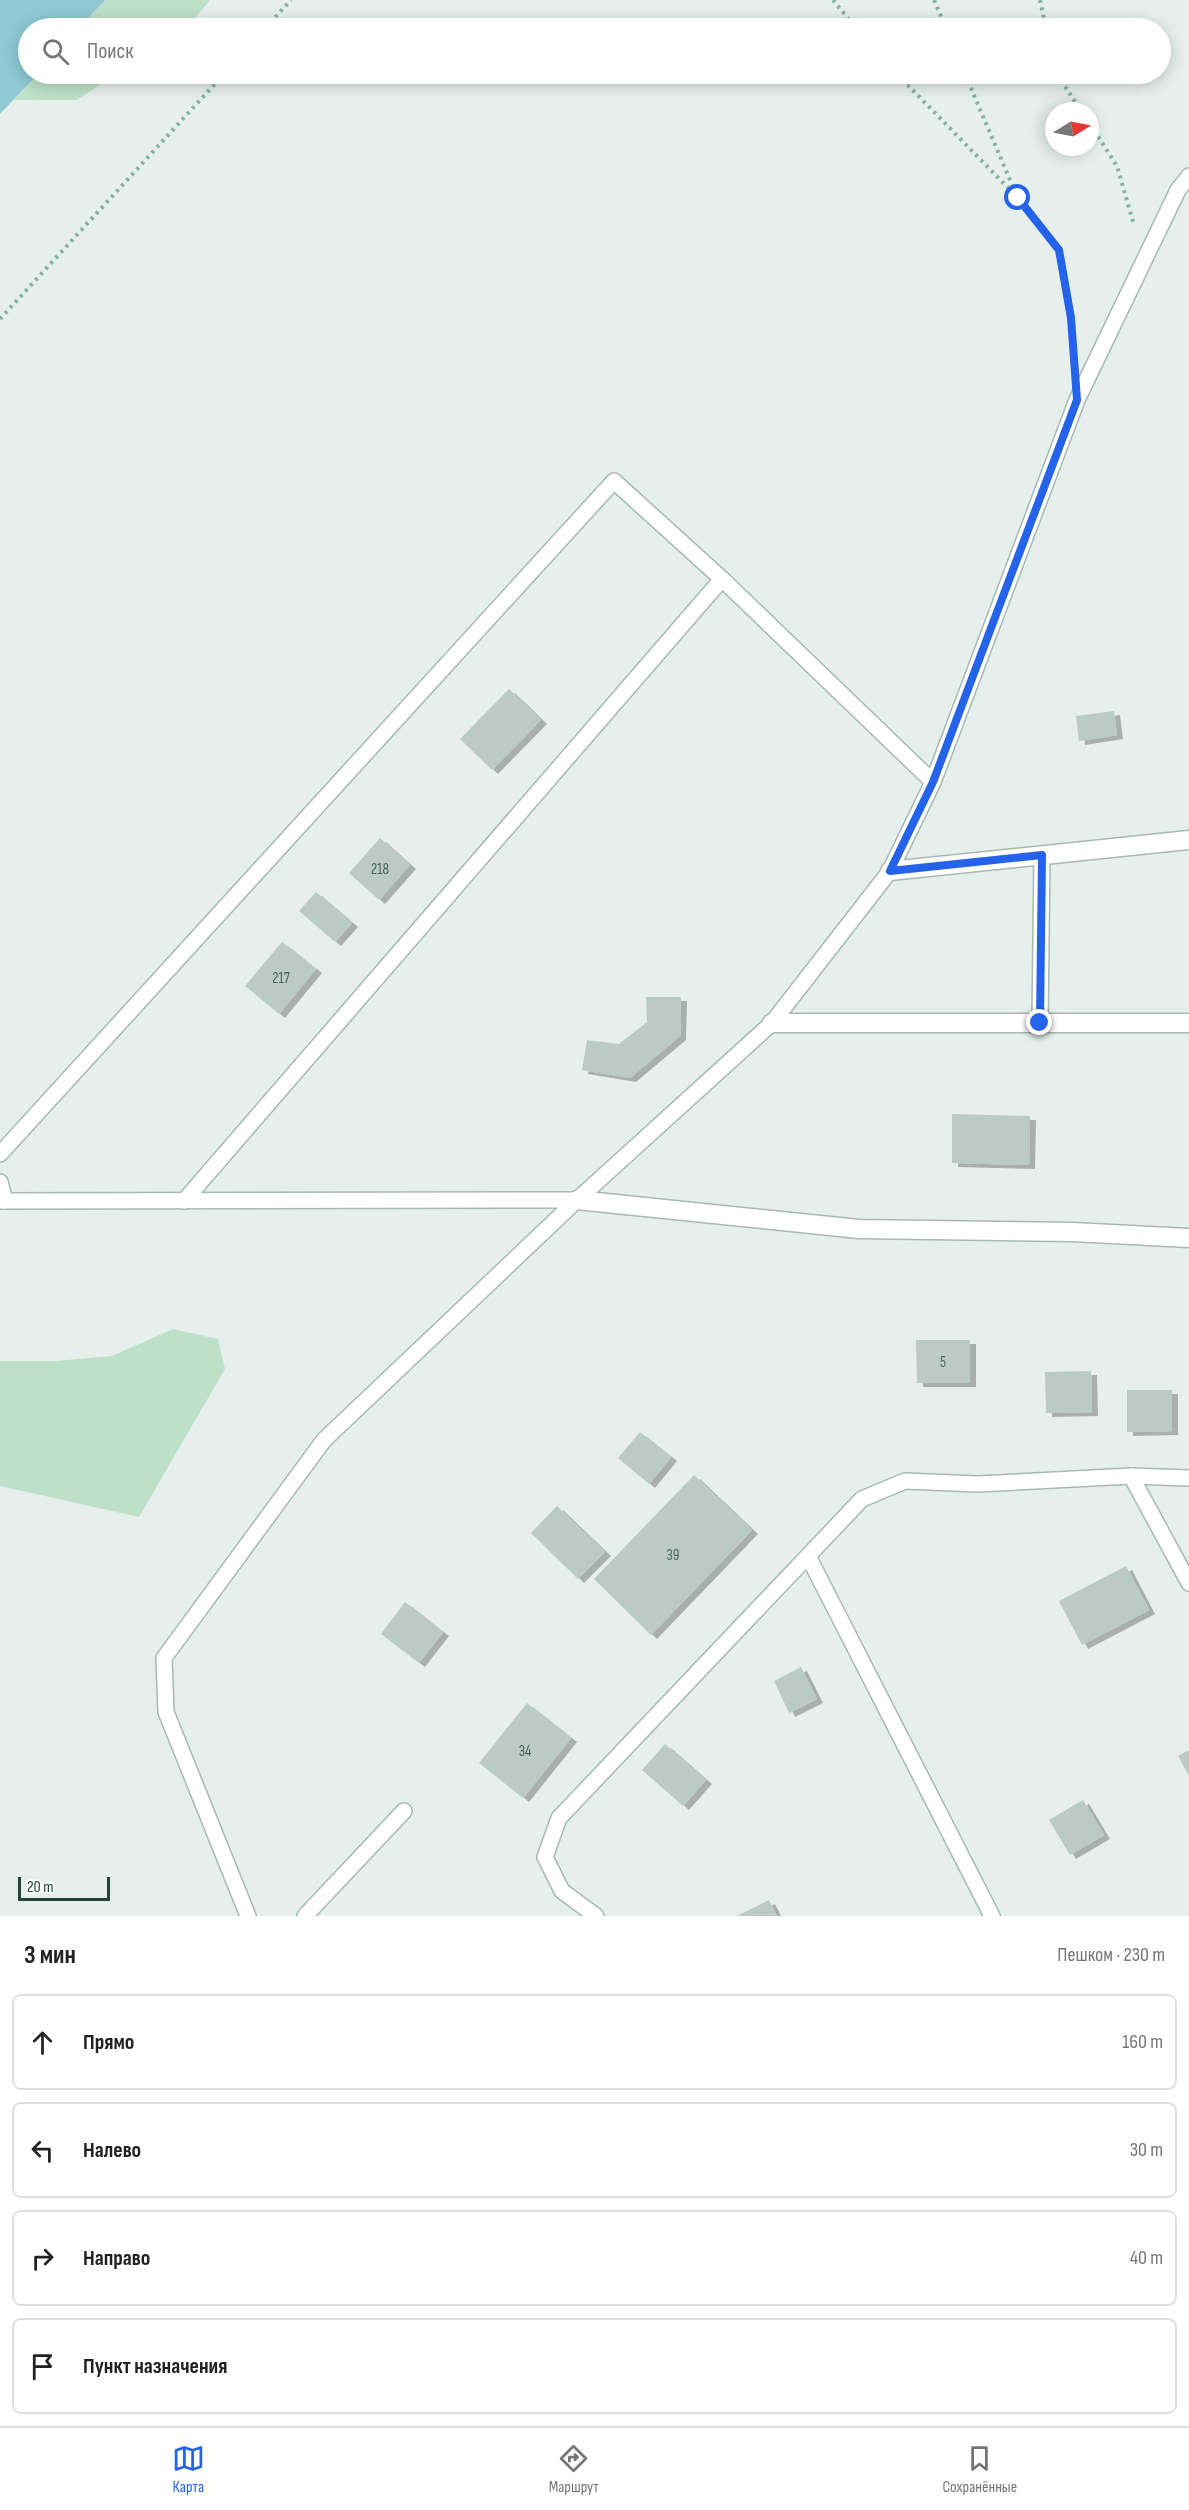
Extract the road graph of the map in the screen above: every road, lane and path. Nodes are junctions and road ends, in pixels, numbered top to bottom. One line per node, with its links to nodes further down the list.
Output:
1 (291, 0): 5 (path)
2 (833, 0): 6 (path)
3 (934, 0): 7 (path)
4 (1041, 0): 8 (path)
5 (274, 18)
6 (848, 18)
7 (942, 18)
8 (1044, 18)
9 (215, 84): 18 (path)
10 (907, 84): 16 (path)
11 (969, 84): 16 (path)
12 (1064, 84): 13 (path)
13 (1076, 102)
14 (1099, 138): 17 (path)
15 (1189, 177): 17 (lane)
16 (1018, 198): 19 (path)
17 (1145, 260): 21 (lane)
18 (0, 319)
19 (1074, 353)
20 (722, 579): 21 (lane); 28 (lane); 32 (lane)
21 (933, 782): 24 (lane)
22 (1189, 840): 23 (street)
23 (1042, 855): 24 (street); 26 (lane)
24 (890, 871): 25 (lane)
25 (772, 1023): 26 (street); 30 (lane)
26 (1040, 1023): 27 (street)
27 (1189, 1023)
28 (0, 1154)
29 (0, 1182): 31 (lane)
30 (577, 1200): 32 (lane); 33 (street); 39 (lane)
31 (2, 1201): 32 (lane)
32 (184, 1201)
33 (1189, 1238)
34 (1131, 1476): 35 (lane); 36 (lane); 37 (lane)
35 (1189, 1478)
36 (808, 1556): 41 (lane); 42 (lane)
37 (1189, 1583)
38 (404, 1811): 40 (lane)
39 (248, 1916)
40 (305, 1916)
41 (596, 1916)
42 (992, 1916)

